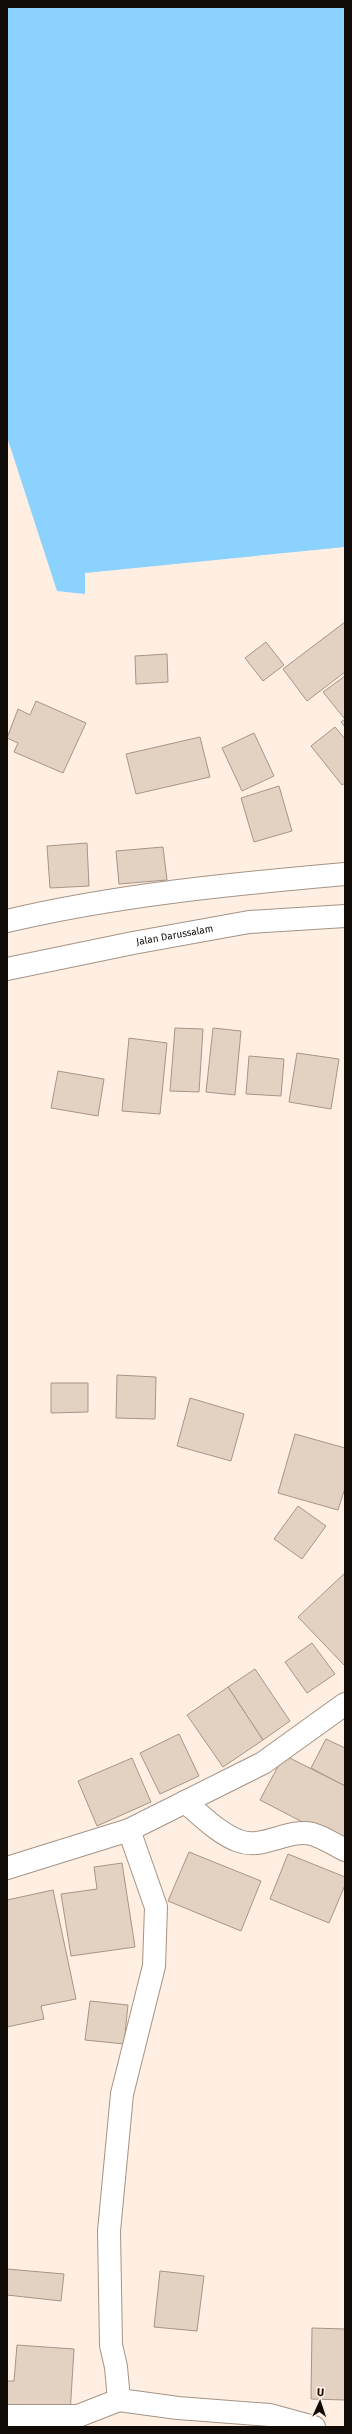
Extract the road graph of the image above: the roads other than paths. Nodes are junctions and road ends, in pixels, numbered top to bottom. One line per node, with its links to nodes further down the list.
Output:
1 (345, 874): 3 (street)
2 (345, 916): 4 (street, Jalan Darussalam)
3 (7, 921)
4 (7, 970)
5 (345, 1704): 6 (street)
6 (185, 1802): 7 (street); 8 (street)
7 (128, 1830): 9 (street); 10 (street)
8 (345, 1850)
9 (7, 1868)
10 (119, 2400): 11 (street); 13 (street)
11 (7, 2416): 12 (street)
12 (7, 2424)
13 (314, 2427)

